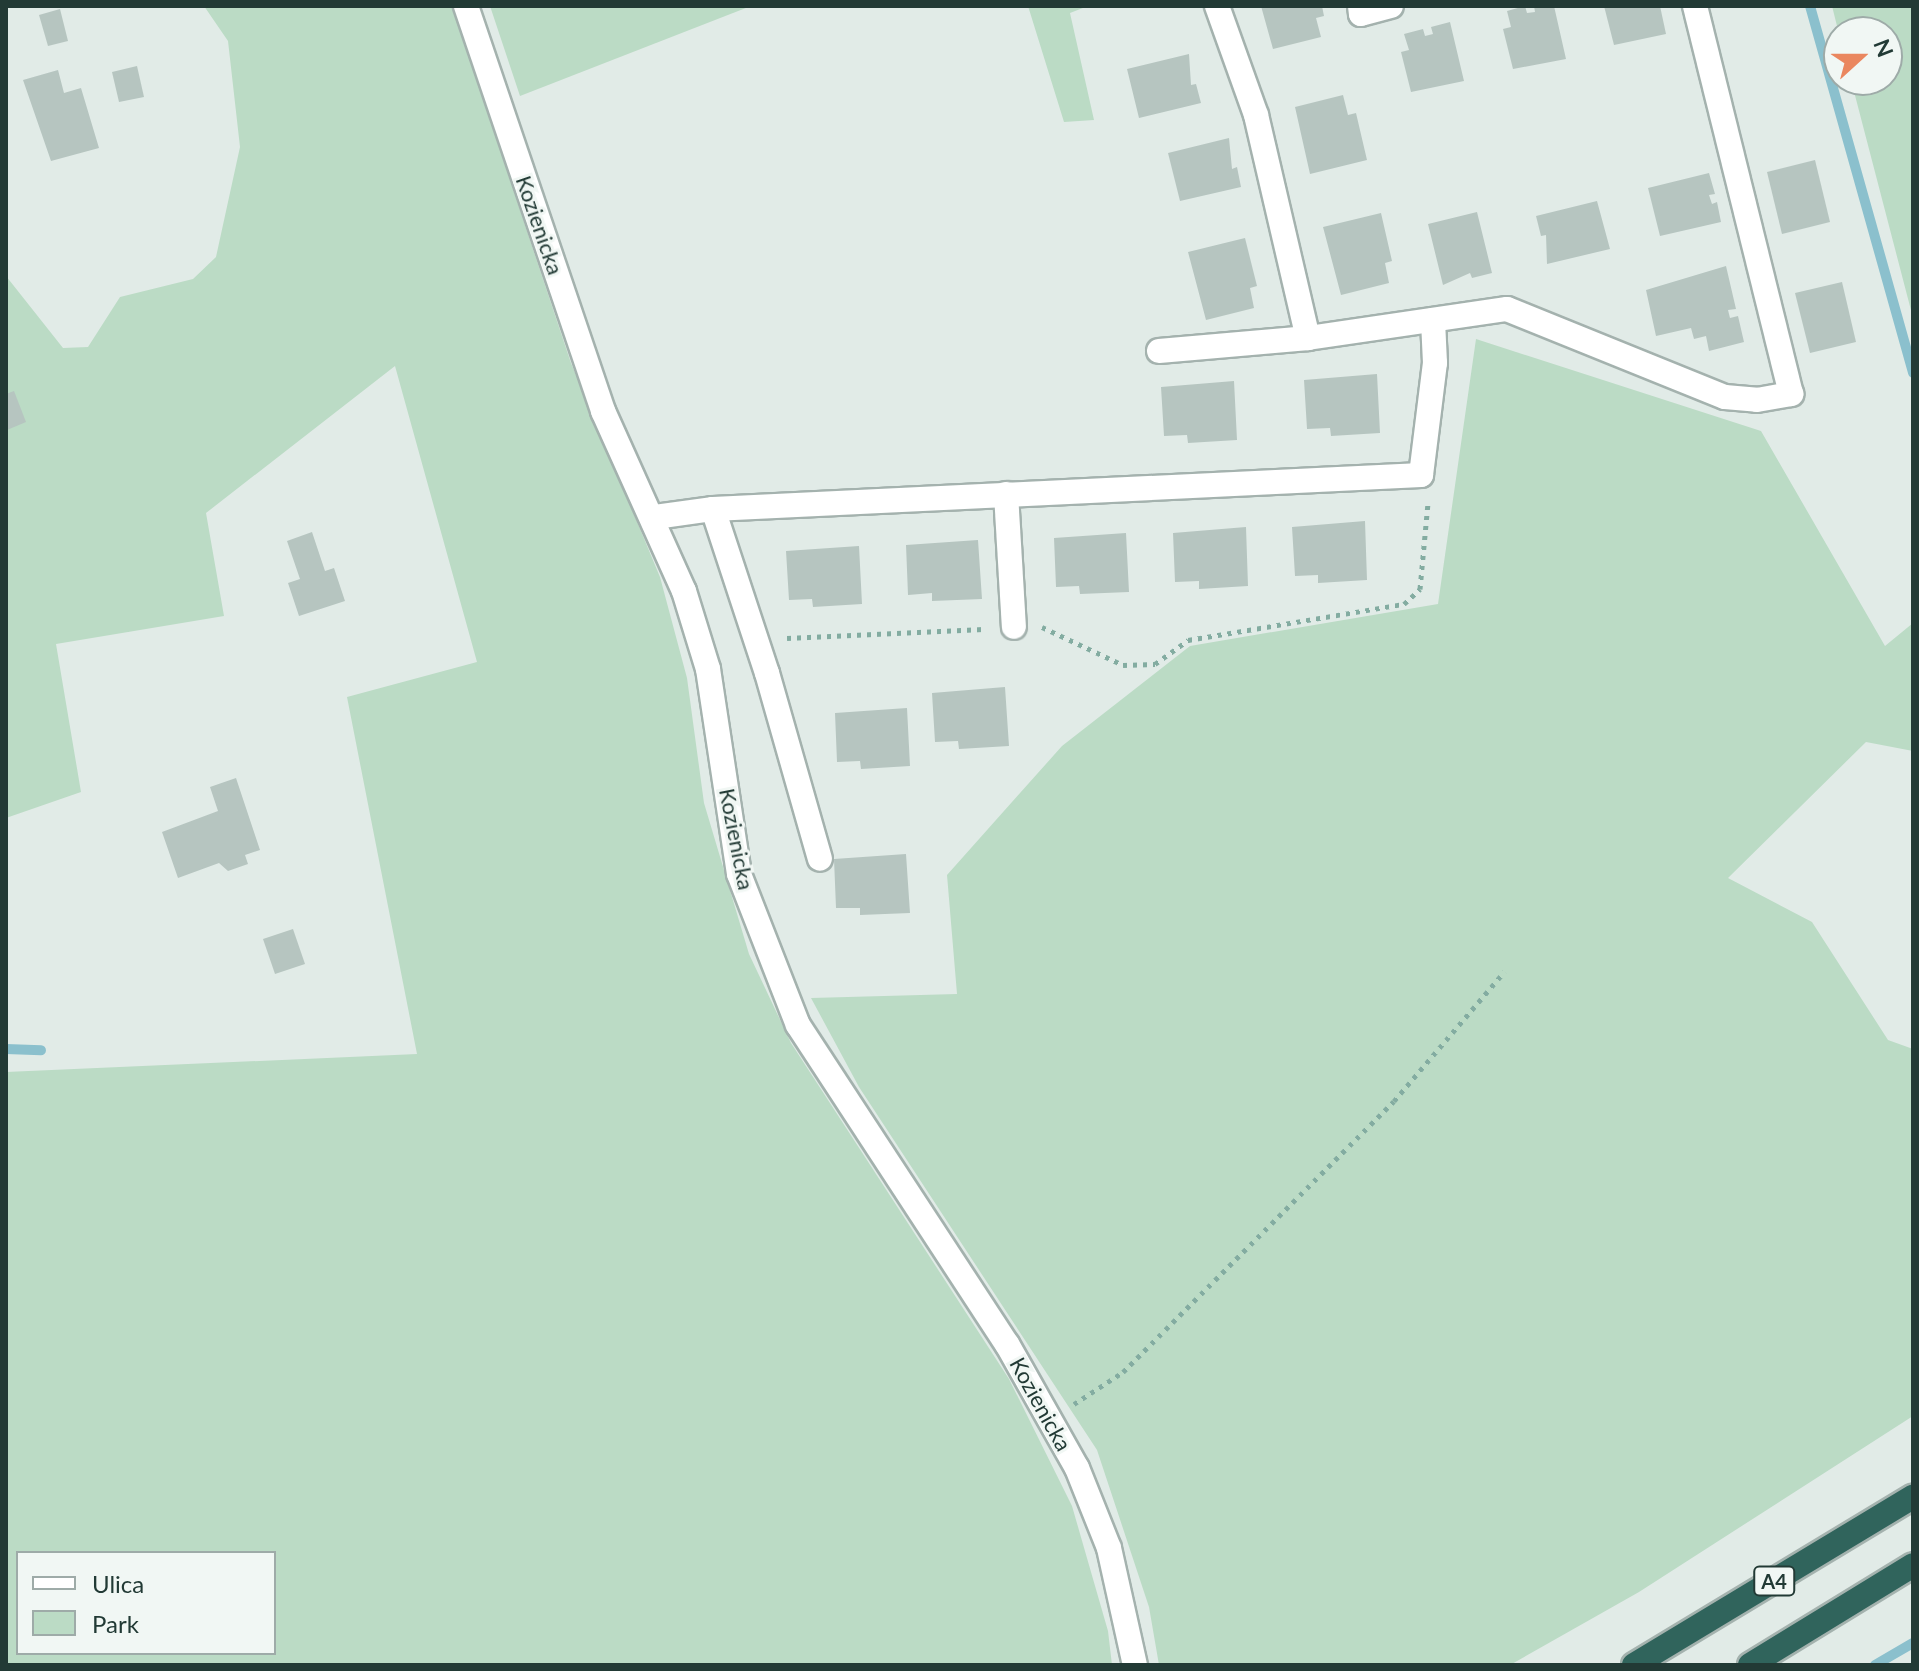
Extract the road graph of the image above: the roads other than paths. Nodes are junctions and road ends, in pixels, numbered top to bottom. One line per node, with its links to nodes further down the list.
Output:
1 (466, 6): 11 (street, Kozienicka)
2 (1217, 6): 7 (street)
3 (1360, 6): 4 (street)
4 (1391, 6)
5 (1695, 6): 6 (street)
6 (1433, 320): 7 (street); 9 (street)
7 (1308, 338): 8 (street)
8 (1159, 351)
9 (1006, 494): 10 (street); 12 (street)
10 (713, 509): 11 (street); 13 (street)
11 (655, 517): 16 (street, Kozienicka)
12 (1014, 627)
13 (820, 859)
14 (1913, 1497): 17 (highway, A4)
15 (1913, 1565): 18 (highway)
16 (1135, 1665)
17 (1634, 1665)
18 (1750, 1665)

